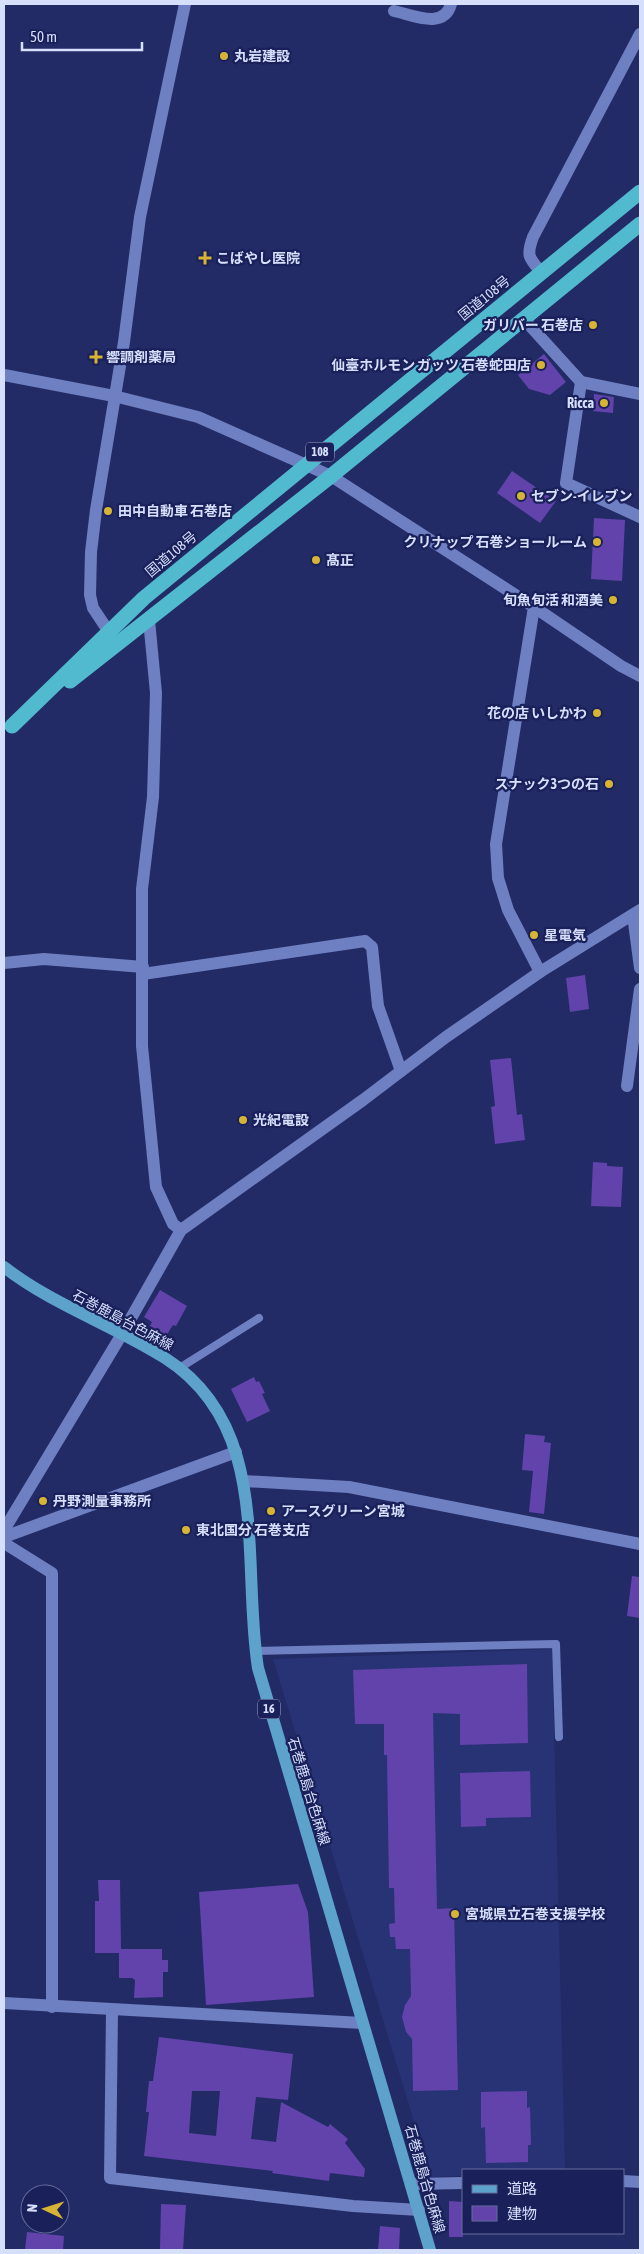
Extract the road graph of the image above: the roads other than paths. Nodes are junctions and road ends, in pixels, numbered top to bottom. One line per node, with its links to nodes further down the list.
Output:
1 (185, 4): 12 (street)
2 (451, 4): 3 (street)
3 (394, 11)
4 (640, 34): 7 (street)
5 (640, 192): 7 (highway, 国道108号 / 108)
6 (640, 224): 8 (highway, 国道108号 / 108)
7 (541, 272): 13 (highway, 国道108号 / 108)
8 (523, 318): 10 (street); 14 (highway, 国道108号 / 108)
9 (4, 375): 12 (street)
10 (581, 382): 11 (street); 15 (street)
11 (640, 394)
12 (114, 396): 13 (street); 18 (street)
13 (306, 463): 14 (street); 18 (highway, 国道108号 / 108)
14 (331, 476): 16 (street); 17 (highway, 国道108号 / 108)
15 (640, 517)
16 (534, 607): 19 (street); 25 (street)
17 (149, 620): 20 (highway, 国道108号 / 108); 24 (street)
18 (109, 632): 20 (highway, 国道108号 / 108)
19 (640, 676)
20 (8, 729)
21 (637, 913): 23 (street); 25 (street)
22 (4, 963): 24 (street)
23 (640, 968)
24 (143, 970): 27 (street); 29 (street)
25 (540, 972): 27 (street)
26 (640, 989): 28 (street)
27 (401, 1071): 29 (street)
28 (627, 1086)
29 (181, 1230): 32 (street)
30 (4, 1267): 32 (main road, 石巻鹿島台色麻線 / 16)
31 (259, 1318): 33 (lane)
32 (122, 1334): 33 (main road, 石巻鹿島台色麻線 / 16); 36 (street)
33 (178, 1369): 34 (main road, 石巻鹿島台色麻線 / 16)
34 (236, 1452): 35 (main road, 石巻鹿島台色麻線 / 16); 37 (street)
35 (244, 1481): 39 (street); 40 (main road, 石巻鹿島台色麻線 / 16)
36 (4, 1530)
37 (4, 1537)
38 (4, 1543): 43 (street)
39 (640, 1544)
40 (255, 1651): 41 (lane); 45 (main road, 石巻鹿島台色麻線 / 16)
41 (558, 1737)
42 (4, 2003): 43 (street)
43 (52, 2007): 44 (street)
44 (112, 2010): 45 (street); 50 (street)
45 (362, 2023): 49 (main road, 石巻鹿島台色麻線 / 16)
46 (462, 2182): 49 (street)
47 (624, 2182): 48 (street)
48 (640, 2182)
49 (412, 2184): 50 (main road, 石巻鹿島台色麻線 / 16)
50 (419, 2210): 51 (main road, 石巻鹿島台色麻線 / 16)
51 (430, 2250)

